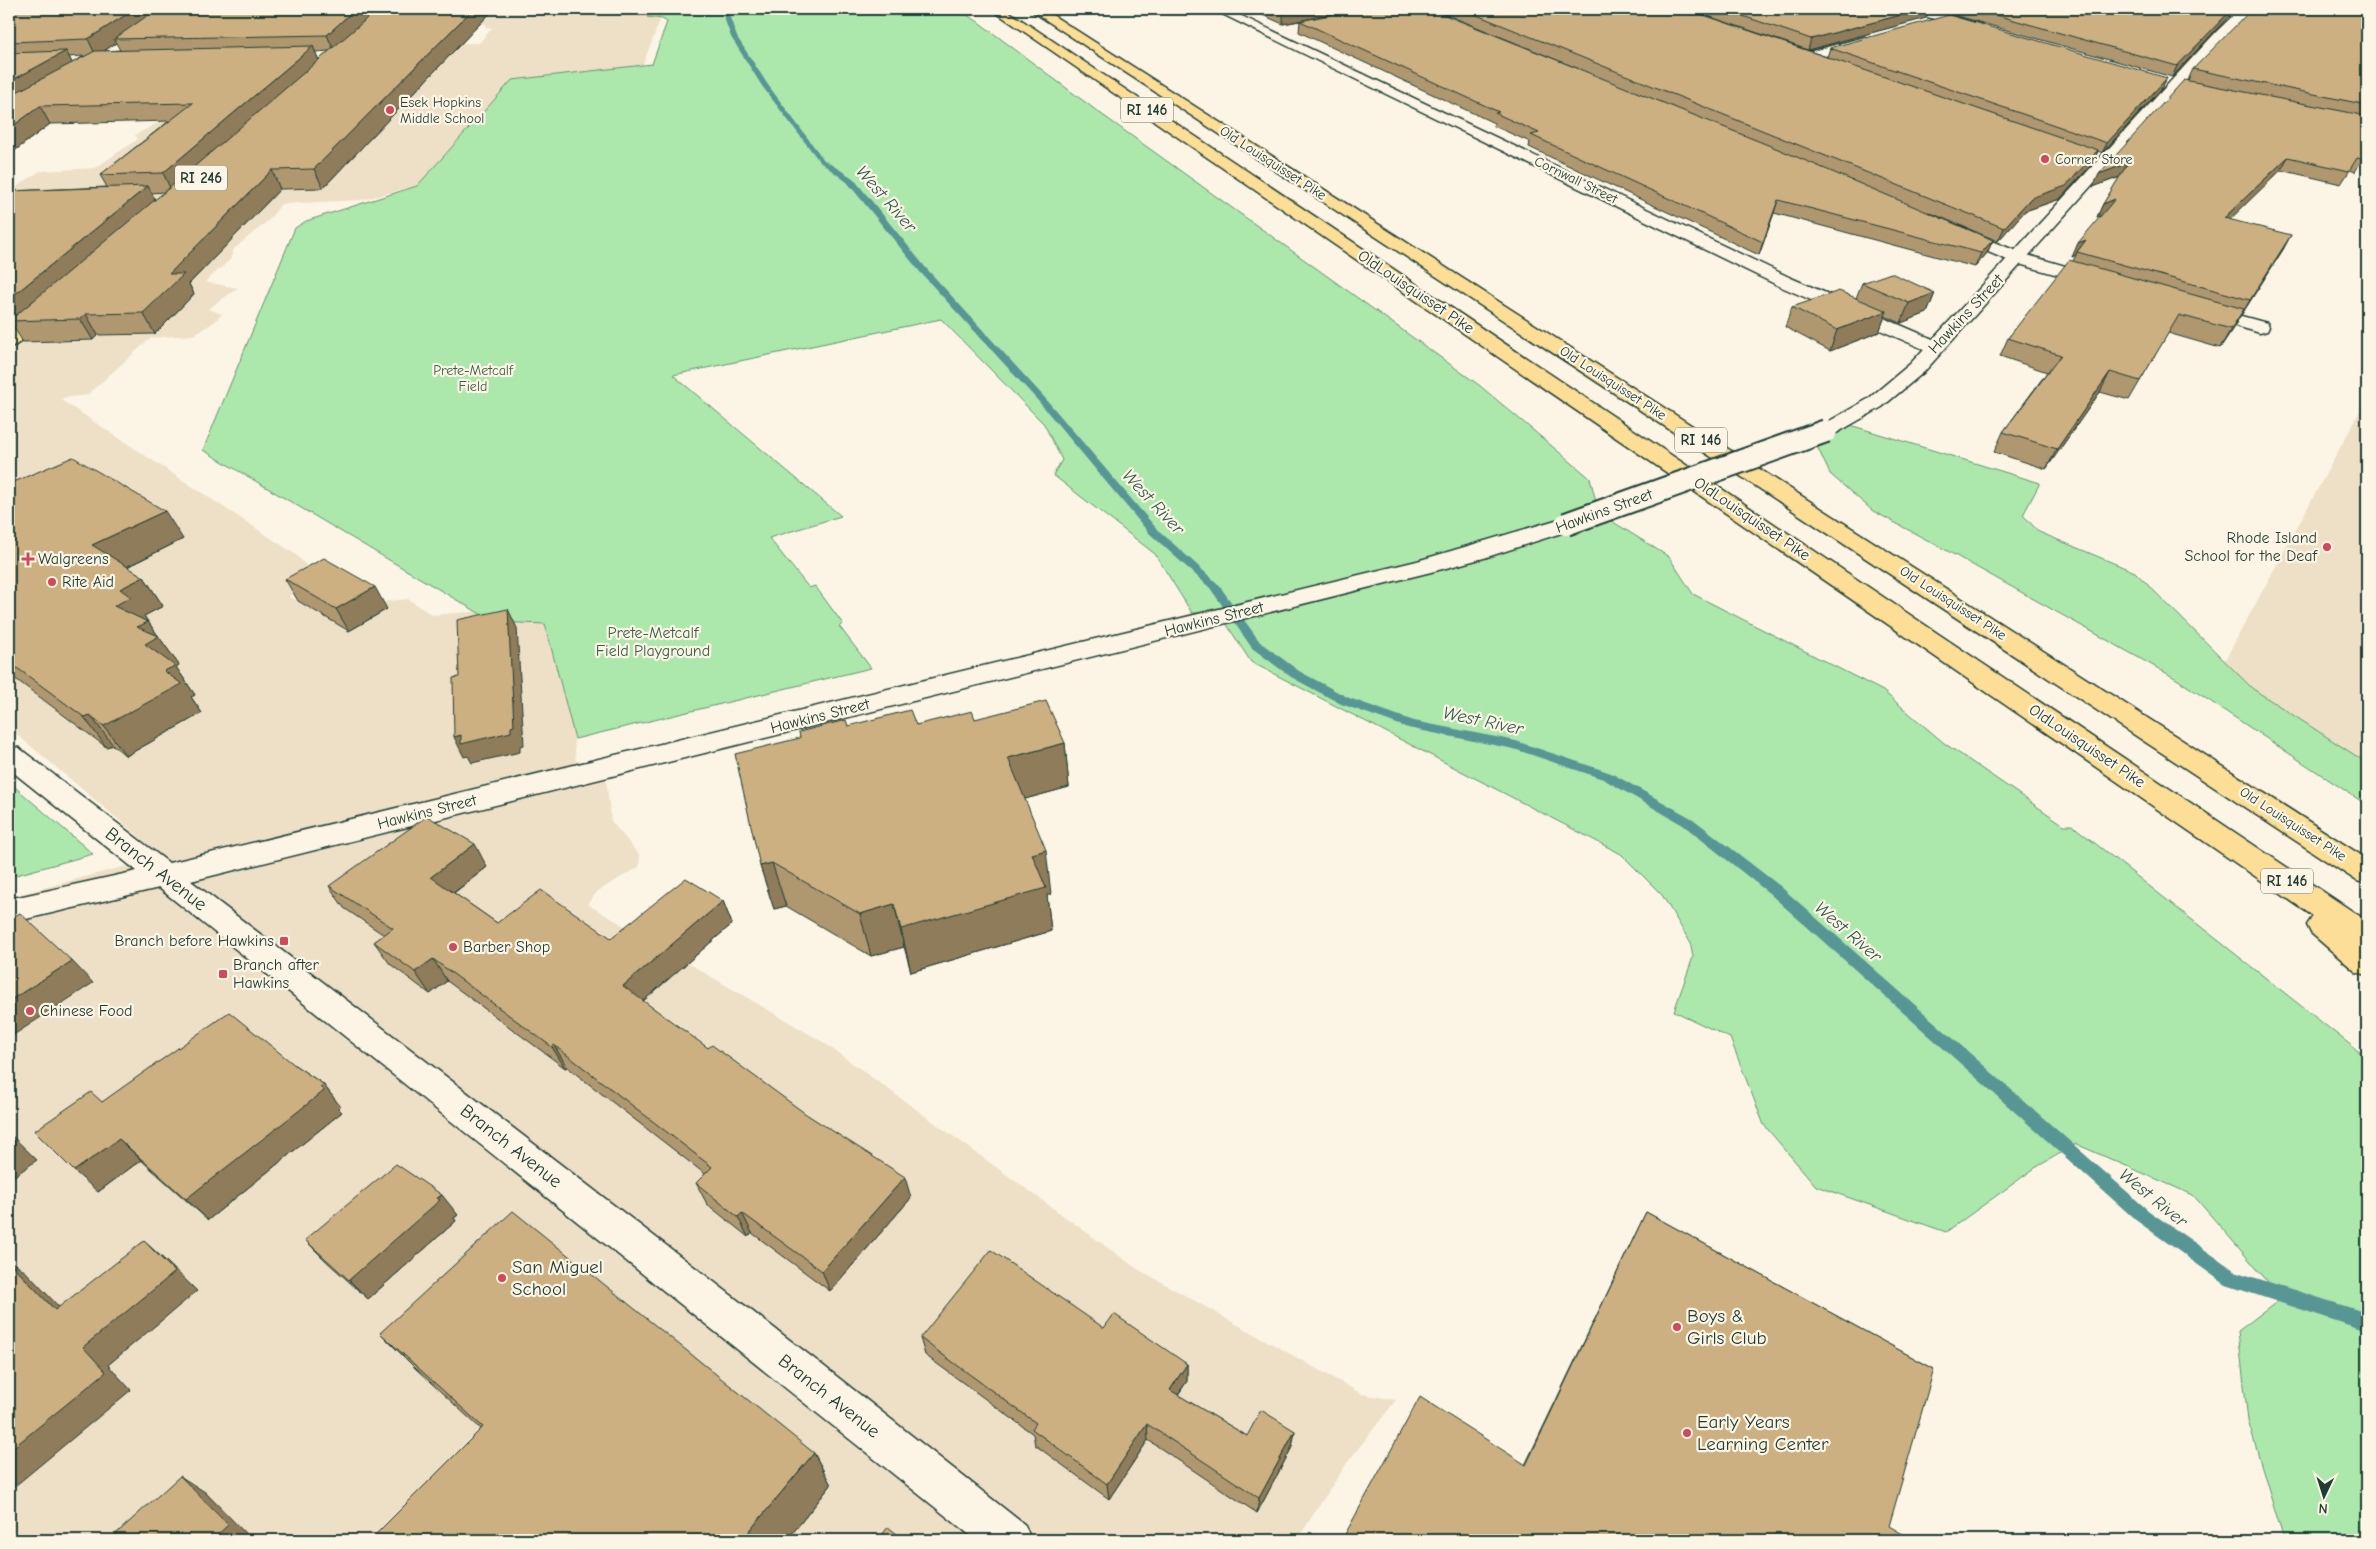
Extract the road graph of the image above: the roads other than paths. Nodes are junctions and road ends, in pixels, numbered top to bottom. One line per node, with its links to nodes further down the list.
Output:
1 (997, 9): 16 (main road, Old Louisquisset Pike / RI 146)
2 (1035, 9): 27 (main road, Old Louisquisset Pike / RI 146)
3 (1218, 9): 11 (street, Cornwall Street)
4 (1915, 9): 7 (street)
5 (2214, 9): 6 (street)
6 (2245, 11): 14 (street, Hawkins Street)
7 (1947, 18): 8 (street); 10 (street)
8 (1919, 26)
9 (1288, 29): 11 (street)
10 (1991, 32)
11 (1270, 33): 24 (street, Cornwall Street)
12 (1882, 36): 13 (street)
13 (1834, 66)
14 (2169, 83): 15 (street); 18 (street, Hawkins Street)
15 (2194, 88)
16 (1297, 211): 26 (main road, OldLouisquisset Pike / RI 146)
17 (1946, 227): 18 (street)
18 (2018, 258): 19 (street); 24 (street, Hawkins Street)
19 (2108, 284)
20 (56, 301): 23 (main road)
21 (2184, 305): 22 (street)
22 (2260, 327)
23 (9, 341)
24 (1935, 347): 28 (street, Hawkins Street, bridge)
25 (9, 755): 28 (street, Branch Avenue)
26 (2207, 827): 30 (main road, RI 146); 31 (main road)
27 (2367, 873)
28 (166, 876): 29 (street, Hawkins Street); 32 (street, Branch Avenue)
29 (9, 911)
30 (2367, 937)
31 (2367, 963)
32 (1010, 1540)

